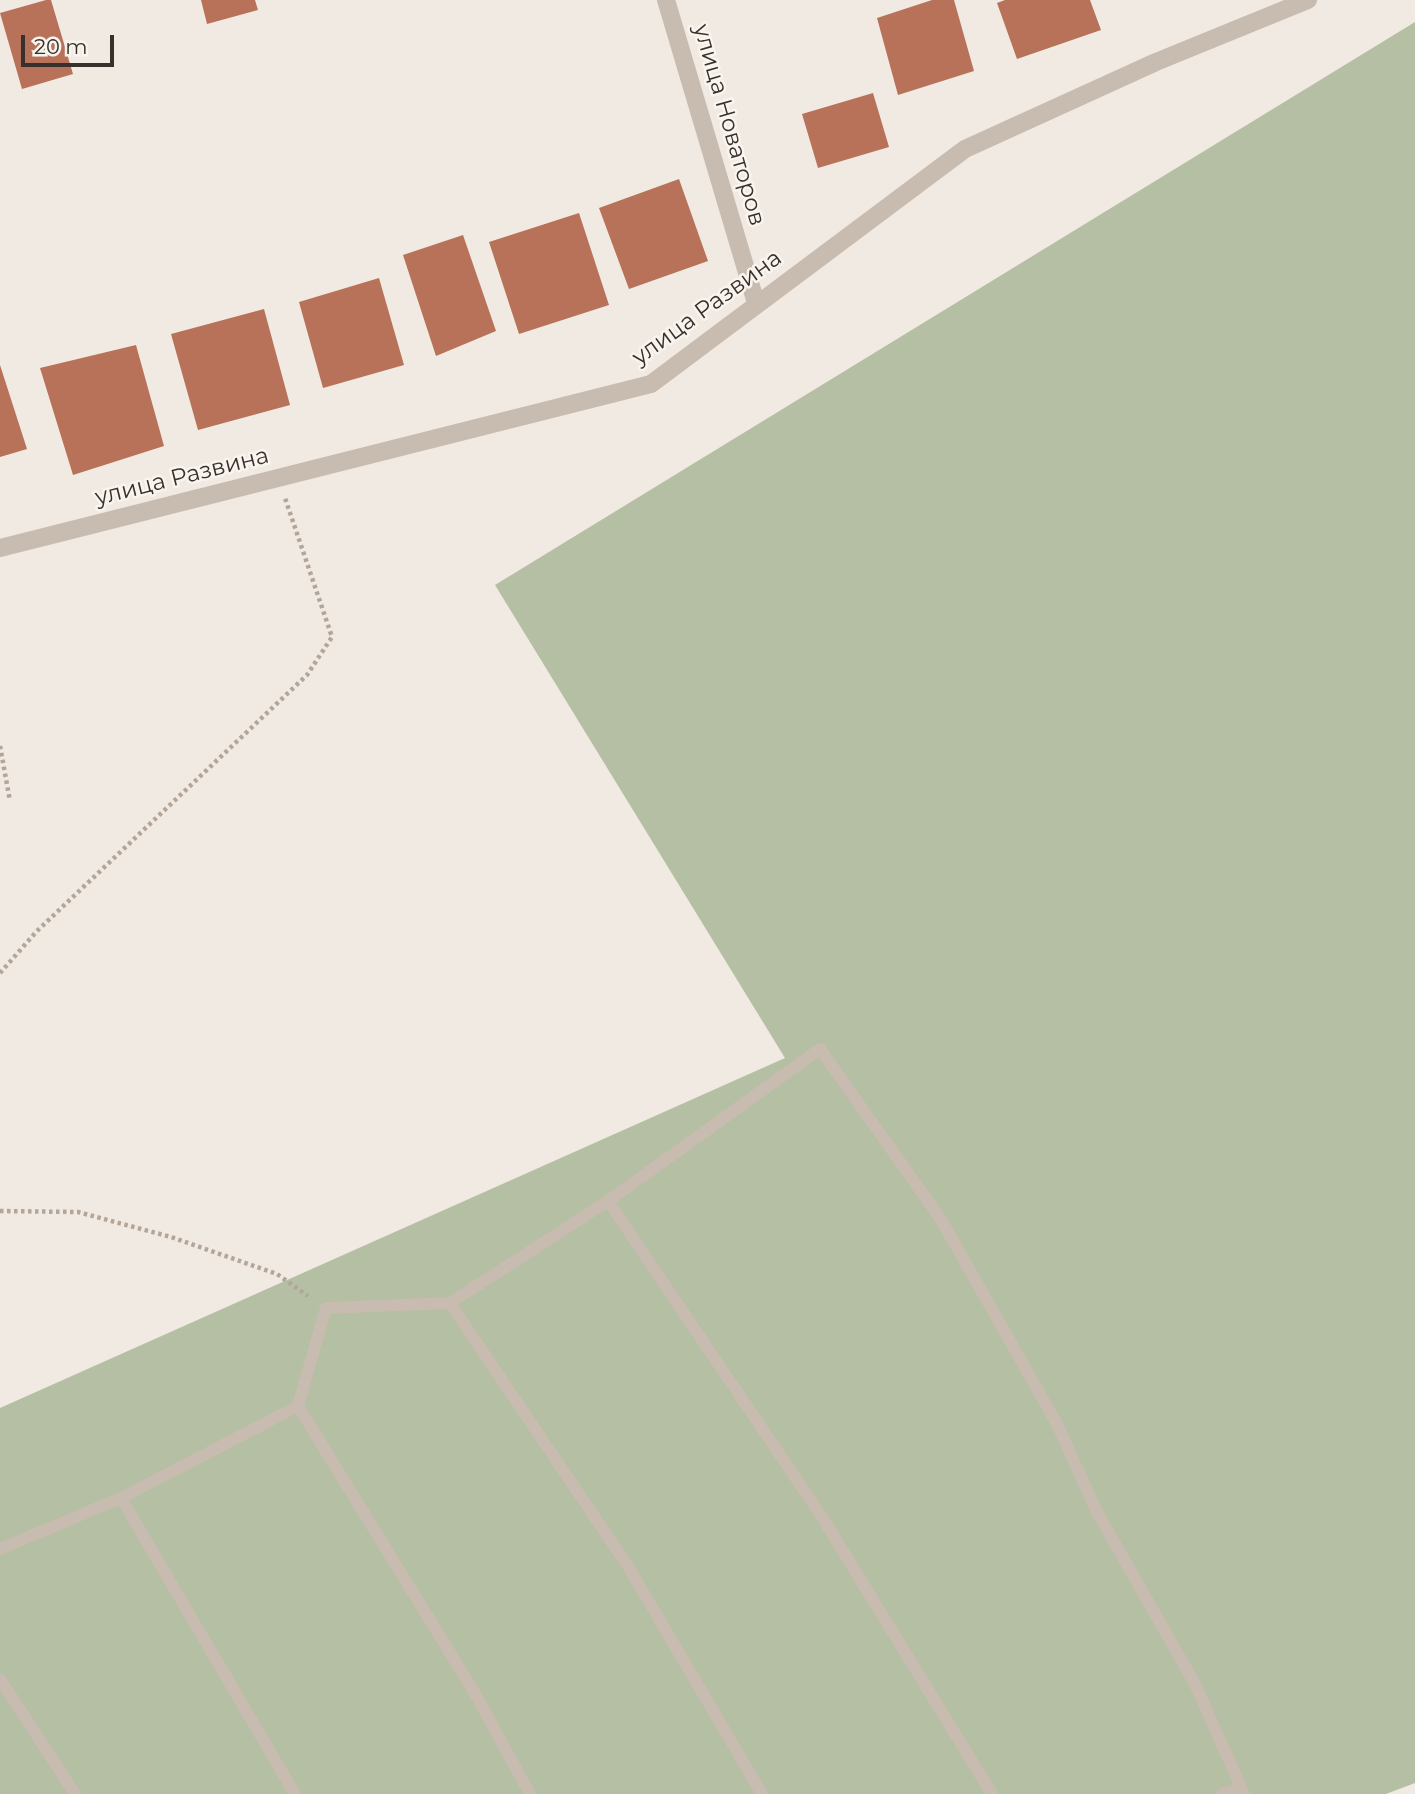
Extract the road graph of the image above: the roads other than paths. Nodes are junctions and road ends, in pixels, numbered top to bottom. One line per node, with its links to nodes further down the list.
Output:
1 (666, 0): 3 (street, улица Новаторов)
2 (1308, 0): 3 (street, улица Развина)
3 (756, 303): 4 (street, улица Развина)
4 (0, 548)
5 (608, 1201): 6 (lane); 11 (lane); 16 (lane)
6 (450, 1303): 7 (lane); 15 (lane)
7 (298, 1406): 8 (lane); 14 (lane)
8 (121, 1498): 9 (lane); 13 (lane)
9 (0, 1549)
10 (0, 1679): 12 (lane)
11 (1242, 1791): 17 (lane)
12 (75, 1794)
13 (295, 1794)
14 (530, 1794)
15 (762, 1794)
16 (992, 1794)
17 (1222, 1794)

